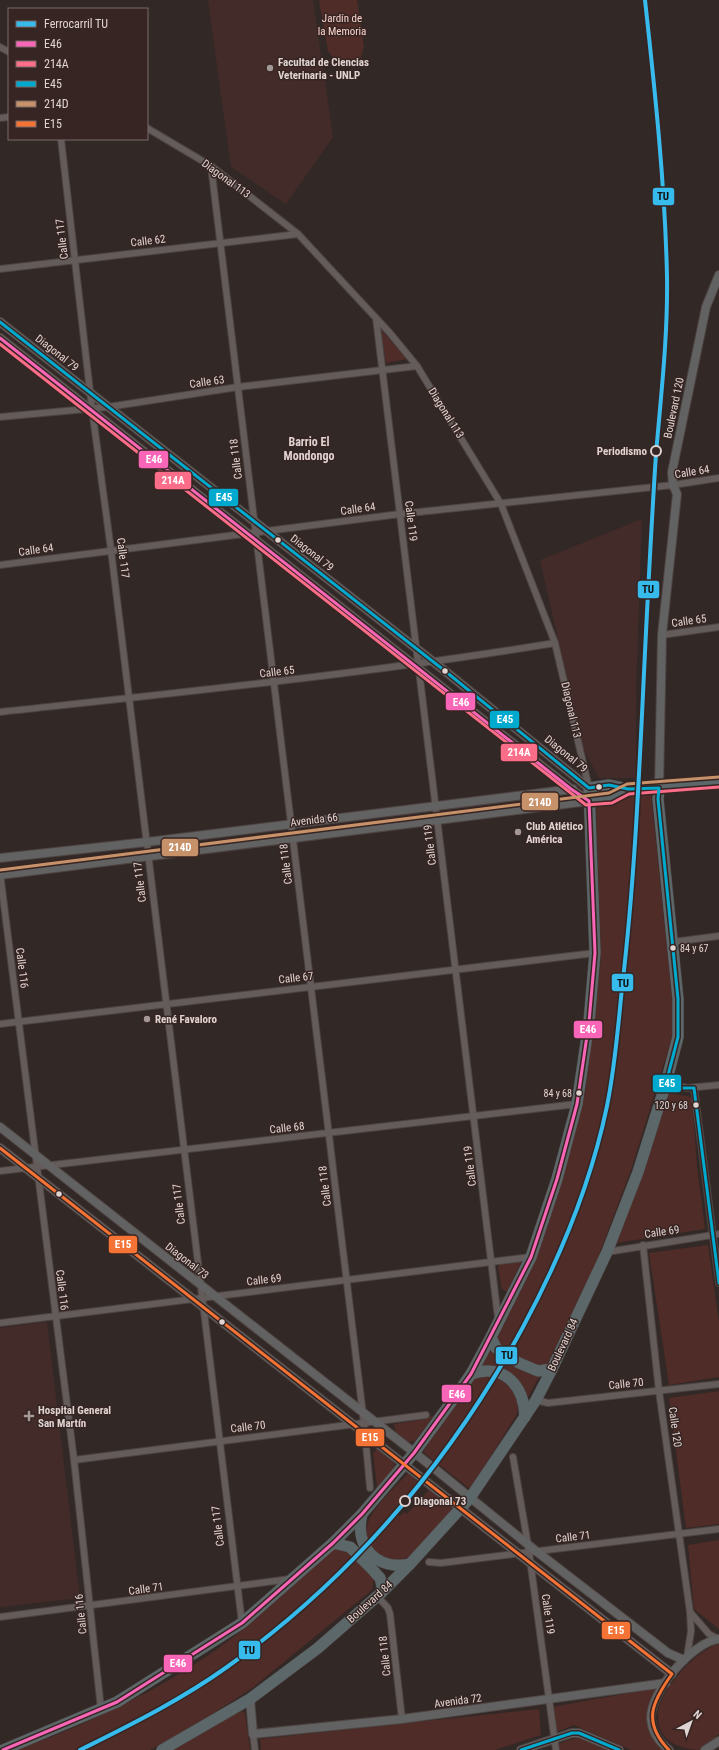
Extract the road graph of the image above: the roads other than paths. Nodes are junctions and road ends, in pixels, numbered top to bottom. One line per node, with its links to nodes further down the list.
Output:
1 (148, 129): 3 (street, Diagonal 113)
2 (61, 140): 6 (street, Calle 117)
3 (211, 166): 4 (street, Diagonal 113); 5 (street, Calle 118)
4 (298, 234): 5 (street, Calle 62); 9 (street, Diagonal 113)
5 (220, 243): 6 (street, Calle 62); 14 (street, Calle 118)
6 (76, 260): 7 (street, Calle 62); 15 (street, Calle 117)
7 (0, 269)
8 (719, 275): 20 (main road, Boulevard 120)
9 (376, 318): 12 (street, Diagonal 113); 13 (street, Calle 119)
10 (0, 322): 15 (main road, Diagonal 79)
11 (0, 338): 17 (main road, Diagonal 79)
12 (417, 366): 13 (street, Calle 63); 21 (street, Diagonal 113)
13 (382, 370): 14 (street, Calle 63); 22 (street, Calle 119)
14 (238, 388): 16 (street, Calle 63); 23 (street, Calle 118)
15 (90, 393): 16 (main road, Diagonal 79); 17 (street, Calle 117)
16 (108, 407): 17 (street, Calle 63); 23 (main road, Diagonal 79)
17 (92, 409): 18 (street, Calle 63); 25 (main road, Diagonal 79); 26 (street, Calle 117)
18 (0, 417)
19 (719, 478): 20 (street, Calle 64)
20 (673, 485): 21 (street, Calle 64); 29 (main road, Boulevard 120)
21 (501, 504): 22 (street, Calle 64); 30 (street, Diagonal 113)
22 (400, 514): 24 (street, Calle 64); 31 (street, Calle 119)
23 (254, 521): 24 (main road, Diagonal 79); 25 (street, Calle 118)
24 (267, 531): 25 (street, Calle 64); 31 (main road, Diagonal 79)
25 (254, 535): 26 (street, Calle 64); 33 (main road, Diagonal 79); 34 (street, Calle 118)
26 (111, 550): 27 (street, Calle 64); 35 (street, Calle 117)
27 (0, 565)
28 (719, 627): 29 (street, Calle 65)
29 (662, 635): 39 (main road, Boulevard 120)
30 (555, 643): 32 (street, Calle 65); 38 (street, Diagonal 113)
31 (416, 648): 32 (main road, Diagonal 79); 33 (street, Calle 119)
32 (434, 662): 33 (street, Calle 65); 38 (main road, Diagonal 79)
33 (417, 666): 34 (street, Calle 65); 41 (main road, Diagonal 79); 43 (street, Calle 119)
34 (274, 682): 35 (street, Calle 65); 45 (street, Calle 118)
35 (129, 698): 36 (street, Calle 65); 47 (street, Calle 117)
36 (0, 712)
37 (719, 782): 39 (highway, Avenida 66)
38 (590, 788): 40 (highway, Avenida 66); 41 (main road, Avenida 66); 42 (highway, Diagonal 113)
39 (659, 788): 40 (highway, Avenida 66); 52 (highway, Boulevard 84)
40 (628, 789): 42 (highway, Avenida 66)
41 (571, 790): 42 (main road, Diagonal 79); 43 (main road, Avenida 66)
42 (589, 801): 44 (main road, Avenida 66); 53 (highway)
43 (436, 806): 44 (street, Calle 119); 45 (main road, Avenida 66)
44 (437, 820): 46 (main road, Avenida 66); 54 (street, Calle 119)
45 (291, 823): 46 (street, Calle 118); 47 (main road, Avenida 66)
46 (293, 838): 48 (main road, Avenida 66); 55 (street, Calle 118)
47 (147, 842): 48 (street, Calle 117); 49 (main road, Avenida 66)
48 (148, 857): 50 (main road, Avenida 66); 56 (street, Calle 117)
49 (0, 858)
50 (0, 874): 57 (street, Calle 116)
51 (719, 936): 52 (street)
52 (673, 942): 59 (highway, Boulevard 84)
53 (595, 953): 54 (street, Calle 67); 62 (highway)
54 (456, 969): 55 (street, Calle 67); 63 (street, Calle 119)
55 (311, 987): 56 (street, Calle 67); 65 (street, Calle 118)
56 (166, 1004): 57 (street, Calle 67); 67 (street, Calle 117)
57 (18, 1022): 58 (street, Calle 67); 68 (street, Calle 116)
58 (0, 1024)
59 (666, 1083): 61 (street); 76 (highway, Boulevard 84)
60 (719, 1085): 61 (street)
61 (694, 1088): 74 (street)
62 (577, 1104): 63 (street, Calle 68); 77 (highway)
63 (474, 1116): 65 (street, Calle 68); 78 (street, Calle 119)
64 (0, 1127): 68 (main road, Diagonal 73)
65 (328, 1133): 67 (street, Calle 68); 79 (street, Calle 118)
66 (0, 1148): 71 (main road)
67 (184, 1150): 69 (street, Calle 68); 81 (street, Calle 117)
68 (35, 1155): 69 (main road, Diagonal 73); 70 (street, Calle 116)
69 (49, 1166): 70 (street, Calle 68); 81 (main road, Diagonal 73)
70 (36, 1167): 71 (street, Calle 68); 73 (street, Calle 116)
71 (26, 1168): 72 (street, Calle 68); 73 (main road)
72 (0, 1171)
73 (38, 1177): 84 (main road); 86 (street, Calle 116)
74 (716, 1234): 75 (street, Calle 69); 80 (street)
75 (643, 1245): 76 (street, Calle 69); 93 (street, Calle 120)
76 (607, 1252): 90 (highway, Boulevard 84)
77 (531, 1256): 78 (street, Calle 69); 87 (highway)
78 (491, 1261): 79 (street, Calle 69); 87 (street, Calle 119)
79 (346, 1279): 82 (street, Calle 69); 95 (street, Calle 118)
80 (719, 1283)
81 (200, 1285): 82 (main road, Diagonal 73); 83 (street, Calle 117)
82 (215, 1296): 83 (street, Calle 69); 95 (main road, Diagonal 73)
83 (202, 1298): 84 (street, Calle 69); 85 (street, Calle 117)
84 (192, 1299): 85 (main road); 86 (street, Calle 69)
85 (203, 1308): 100 (main road); 102 (street, Calle 117)
86 (55, 1316): 88 (street, Calle 69); 105 (street, Calle 116)
87 (499, 1321): 89 (highway)
88 (0, 1323)
89 (491, 1337): 90 (highway); 91 (highway)
90 (552, 1369): 94 (highway, Boulevard 84)
91 (471, 1374): 97 (highway); 103 (highway)
92 (719, 1384): 93 (street, Calle 70)
93 (659, 1391): 94 (street, Calle 70); 112 (street, Calle 120)
94 (536, 1400): 97 (highway, Boulevard 84)
95 (362, 1413): 98 (main road, Diagonal 73); 99 (street, Calle 118)
96 (426, 1415): 98 (street, Calle 70)
97 (525, 1417): 108 (highway, Boulevard 84)
98 (374, 1422): 99 (street, Calle 70); 103 (main road, Diagonal 73)
99 (364, 1423): 100 (street, Calle 70); 101 (street, Calle 118)
100 (352, 1425): 101 (main road); 102 (street, Calle 70)
101 (365, 1436): 106 (main road); 107 (street, Calle 118)
102 (219, 1441): 105 (street, Calle 70); 120 (street, Calle 117)
103 (414, 1453): 106 (highway); 108 (main road, Diagonal 73)
104 (513, 1457): 114 (street, Calle 119)
105 (74, 1460): 122 (street, Calle 116)
106 (404, 1466): 109 (main road); 110 (highway)
107 (370, 1488)
108 (470, 1498): 109 (highway, Boulevard 84); 114 (main road, Diagonal 73)
109 (460, 1510): 115 (main road); 117 (highway, Boulevard 84)
110 (362, 1514): 113 (highway); 117 (highway)
111 (719, 1529): 112 (street, Calle 71)
112 (680, 1533): 114 (street, Calle 71); 123 (street, Calle 120)
113 (333, 1543): 119 (highway); 121 (highway)
114 (531, 1549): 115 (street, Calle 71); 118 (street, Calle 119); 127 (main road, Diagonal 73)
115 (516, 1554): 116 (street, Calle 71); 118 (main road)
116 (429, 1562)
117 (410, 1564): 121 (highway, Boulevard 84)
118 (531, 1565): 128 (main road); 131 (street, Calle 119)
119 (294, 1578): 120 (street, Calle 71); 125 (highway)
120 (237, 1586): 122 (street, Calle 71); 125 (street, Calle 117)
121 (379, 1595): 130 (highway, Boulevard 84); 133 (street, Calle 118)
122 (90, 1607): 124 (street, Calle 71); 132 (street, Calle 116)
123 (690, 1612): 126 (street); 127 (street, Calle 120)
124 (0, 1617)
125 (242, 1623): 132 (highway)
126 (719, 1639): 127 (main road)
127 (685, 1658): 128 (main road)
128 (672, 1674): 129 (main road)
129 (666, 1683): 131 (main road, Avenida 72); 143 (main road)
130 (250, 1699): 134 (main road); 138 (highway, Boulevard 84)
131 (549, 1700): 133 (main road, Avenida 72); 135 (street, Calle 119)
132 (101, 1710): 137 (highway)
133 (402, 1719): 134 (main road, Avenida 72)
134 (253, 1734): 139 (street)
135 (554, 1740): 140 (main road); 141 (street, Calle 119); 142 (main road)
136 (717, 1745): 144 (main road)
137 (3, 1750)
138 (162, 1750)
139 (255, 1750)
140 (521, 1750)
141 (556, 1750)
142 (619, 1750)
143 (669, 1750)
144 (705, 1750)

